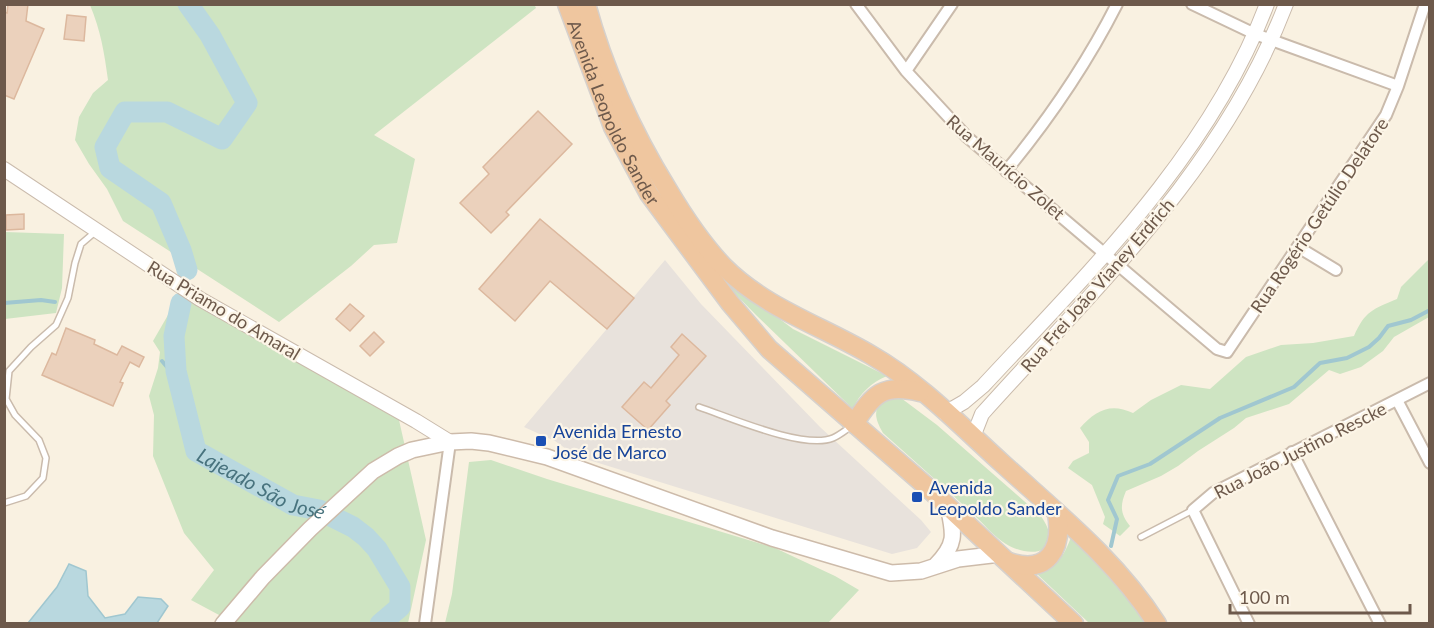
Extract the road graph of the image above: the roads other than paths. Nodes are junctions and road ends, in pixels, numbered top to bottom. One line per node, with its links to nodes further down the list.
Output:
1 (567, 4): 27 (highway, Avenida Leopoldo Sander)
2 (586, 4): 23 (highway, Avenida Leopoldo Sander)
3 (856, 4): 12 (street, Rua Maurício Zolet)
4 (952, 4): 12 (street)
5 (1117, 4): 15 (street)
6 (1192, 4): 10 (street)
7 (1267, 4): 10 (street, Rua Frei João Vianey Erdrich)
8 (1286, 4): 11 (street, Rua Frei João Vianey Erdrich)
9 (1425, 4): 13 (street, Rua Rogério Getúlio Delatore)
10 (1255, 34): 11 (street); 18 (street, Rua Frei João Vianey Erdrich)
11 (1272, 40): 13 (street); 19 (street, Rua Frei João Vianey Erdrich)
12 (906, 71): 15 (street, Rua Maurício Zolet)
13 (1398, 86): 17 (street, Rua Rogério Getúlio Delatore)
14 (4, 169): 16 (street, Rua Priamo do Amaral)
15 (1006, 171): 18 (street, Rua Maurício Zolet)
16 (97, 230): 29 (street, Rua Priamo do Amaral); 32 (lane)
17 (1298, 247): 20 (street); 21 (street, Rua Rogério Getúlio Delatore)
18 (1106, 254): 19 (street, Rua Maurício Zolet); 26 (street, Rua Frei João Vianey Erdrich)
19 (1119, 266): 21 (street, Rua Maurício Zolet); 28 (street, Rua Frei João Vianey Erdrich)
20 (1336, 270)
21 (1227, 352)
22 (1430, 383): 24 (street, Rua João Justino Rescke)
23 (923, 393): 26 (highway, Avenida Leopoldo Sander); 27 (highway)
24 (1397, 400): 30 (street, Rua João Justino Rescke); 31 (street)
25 (699, 407): 27 (lane)
26 (945, 412): 28 (highway, Avenida Leopoldo Sander)
27 (854, 424): 33 (highway, Avenida Leopoldo Sander)
28 (973, 437): 35 (highway, Avenida Leopoldo Sander)
29 (450, 442): 38 (main road); 39 (main road); 40 (street)
30 (1292, 452): 34 (street, Rua João Justino Rescke); 44 (street)
31 (1430, 463)
32 (4, 503)
33 (948, 506): 37 (highway, Avenida Leopoldo Sander); 38 (main road)
34 (1193, 510): 36 (lane, Rua João Justino Rescke); 43 (street)
35 (1057, 513): 37 (highway); 42 (highway, Avenida Leopoldo Sander)
36 (1141, 537)
37 (1005, 558): 38 (main road); 41 (highway, Avenida Leopoldo Sander)
38 (936, 566)
39 (224, 624)
40 (425, 624)
41 (1074, 624)
42 (1157, 624)
43 (1249, 624)
44 (1380, 624)

